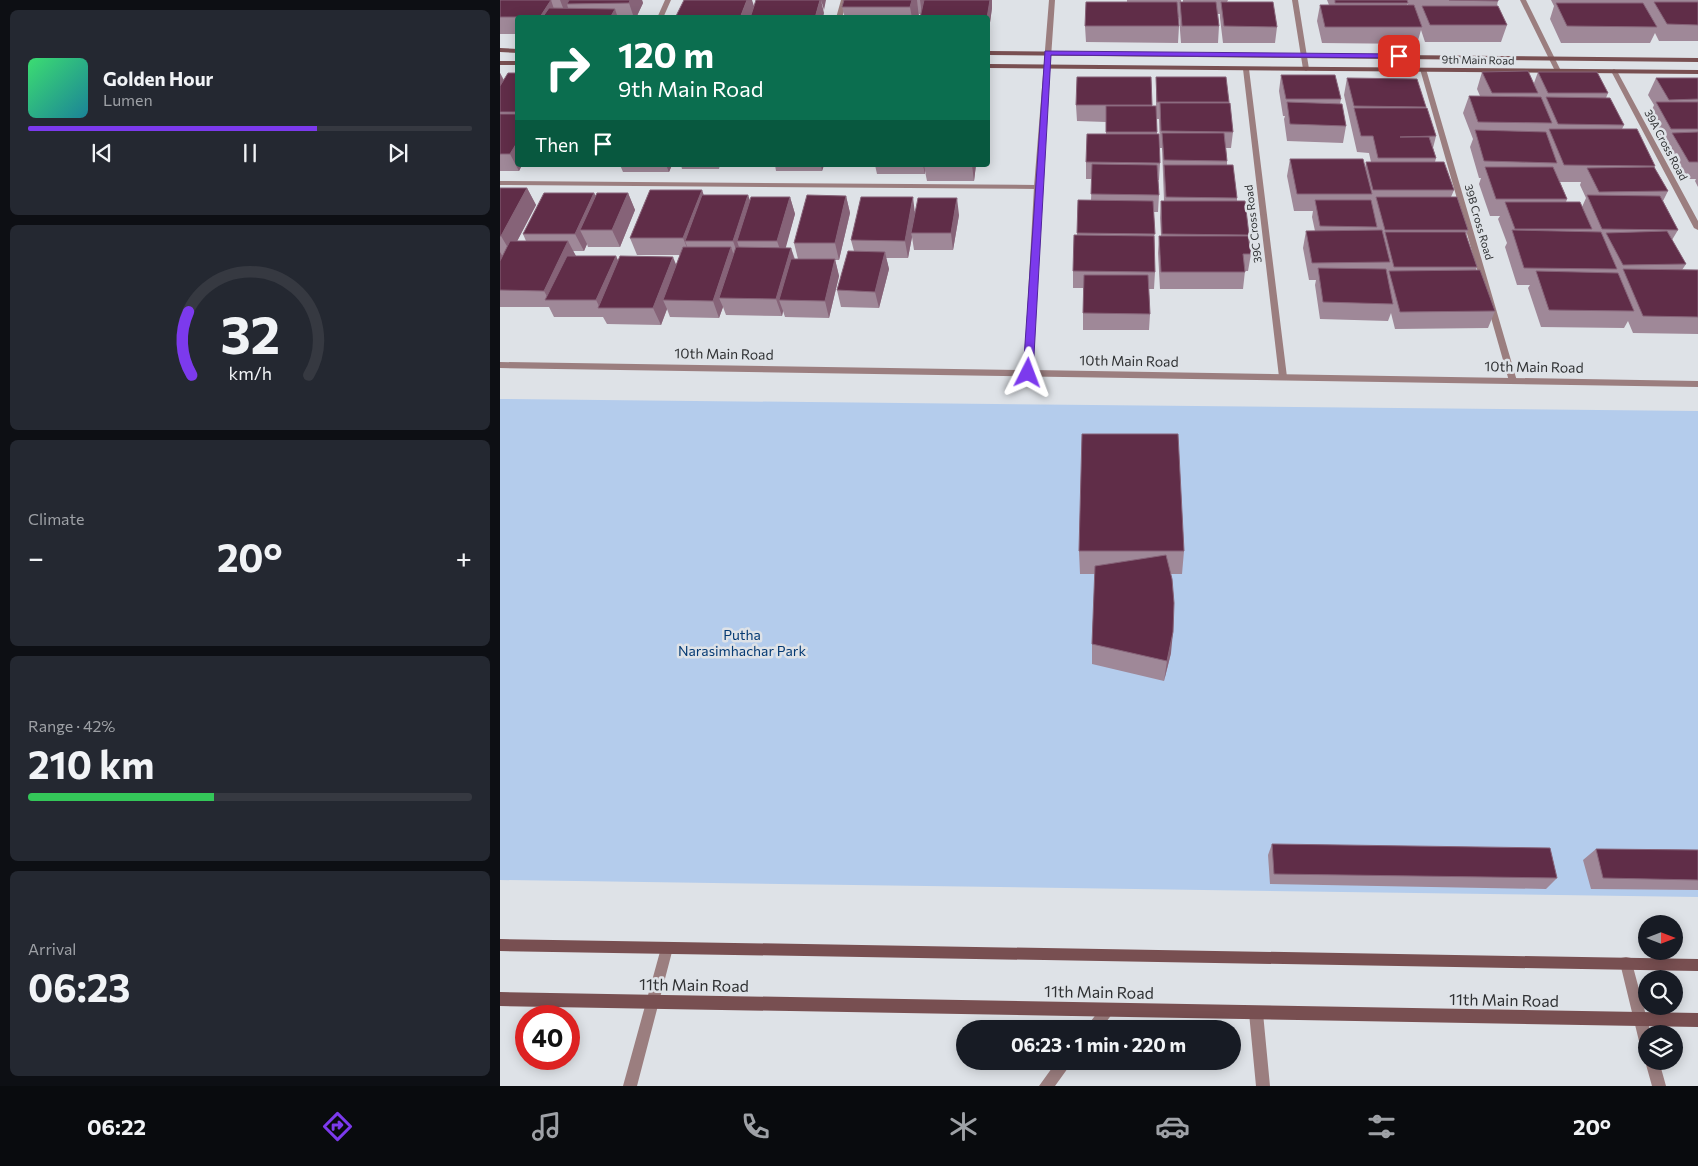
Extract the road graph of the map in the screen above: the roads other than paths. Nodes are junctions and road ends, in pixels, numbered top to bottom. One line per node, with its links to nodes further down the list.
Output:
1 (668, 0): 6 (street)
2 (844, 0): 7 (street)
3 (1052, 0): 11 (street)
4 (1295, 0): 12 (street)
5 (1523, 0): 13 (street)
6 (661, 15)
7 (840, 15)
8 (500, 50): 9 (main road)
9 (515, 50)
10 (990, 53): 11 (main road, 9th Main Road)
11 (1048, 53): 12 (main road, 9th Main Road); 18 (street)
12 (1304, 55): 13 (main road, 9th Main Road); 20 (street)
13 (1551, 58): 14 (main road, 9th Main Road); 22 (street)
14 (1698, 60)
15 (500, 63): 16 (main road)
16 (515, 63)
17 (990, 66): 18 (main road, 9th Main Road)
18 (1046, 66): 19 (main road, 9th Main Road); 26 (street)
19 (1246, 69): 20 (main road, 9th Main Road); 30 (street, 39C Cross Road)
20 (1306, 69): 21 (main road, 9th Main Road)
21 (1423, 69): 22 (main road, 9th Main Road); 31 (street, 39B Cross Road)
22 (1558, 71): 23 (main road, 9th Main Road)
23 (1614, 71): 24 (main road, 9th Main Road); 27 (street, 39A Cross Road)
24 (1698, 72)
25 (500, 183): 26 (street)
26 (1038, 187): 29 (street)
27 (1698, 228)
28 (500, 364): 29 (street, 10th Main Road)
29 (1028, 373): 30 (street, 10th Main Road)
30 (1283, 377): 31 (street, 10th Main Road)
31 (1513, 381): 32 (street, 10th Main Road)
32 (1698, 384)
33 (500, 945): 34 (main road)
34 (668, 948): 35 (main road); 38 (street)
35 (1626, 963): 36 (main road); 42 (street)
36 (1698, 964)
37 (500, 999): 38 (main road, 11th Main Road)
38 (653, 1002): 39 (main road, 11th Main Road); 47 (street)
39 (1108, 1010): 40 (main road, 11th Main Road); 41 (street)
40 (1256, 1013): 42 (main road, 11th Main Road); 49 (street)
41 (1100, 1020)
42 (1640, 1020): 43 (main road, 11th Main Road); 44 (street)
43 (1698, 1020)
44 (1641, 1025)
45 (1059, 1070): 48 (street)
46 (1655, 1070): 50 (street)
47 (630, 1086)
48 (1046, 1086)
49 (1263, 1086)
50 (1659, 1086)

